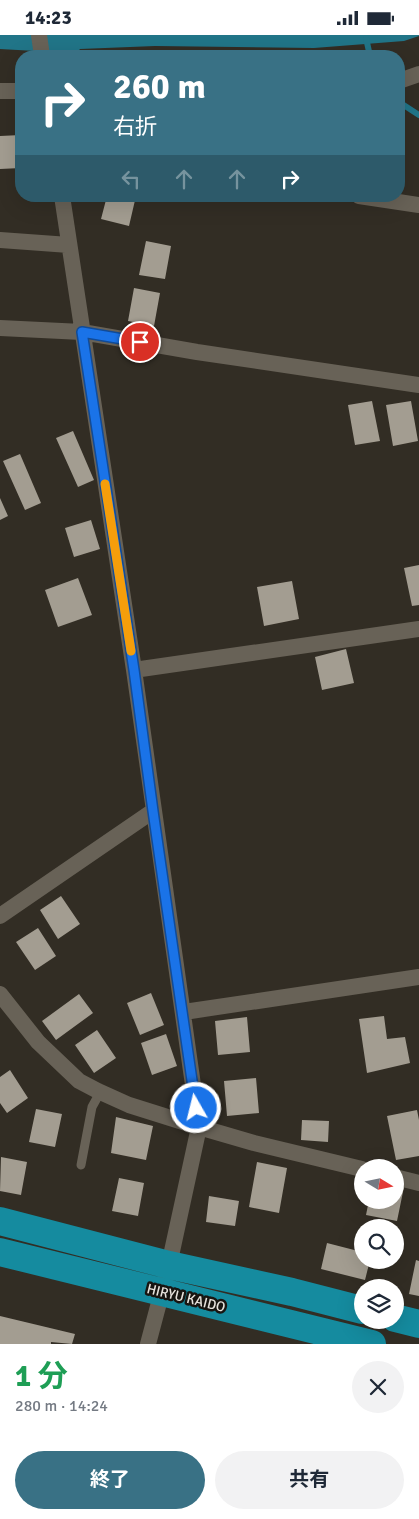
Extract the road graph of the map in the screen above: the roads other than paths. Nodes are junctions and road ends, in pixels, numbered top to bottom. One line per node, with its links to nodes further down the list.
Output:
1 (39, 35): 2 (street)
2 (41, 50)
3 (419, 74): 4 (street)
4 (405, 79)
5 (0, 91): 6 (street)
6 (15, 91)
7 (63, 202): 11 (street)
8 (399, 202): 9 (street)
9 (419, 205)
10 (0, 240): 11 (street)
11 (69, 245): 13 (street)
12 (0, 328): 13 (street)
13 (82, 332): 14 (street); 16 (street)
14 (419, 385)
15 (419, 629): 16 (street)
16 (134, 670): 17 (street)
17 (153, 811): 18 (street); 21 (street)
18 (0, 916)
19 (419, 980): 21 (street)
20 (0, 994): 22 (street)
21 (184, 1012): 23 (street)
22 (103, 1093): 23 (street); 24 (lane)
23 (199, 1127): 25 (street); 30 (street)
24 (80, 1165)
25 (354, 1167)
26 (404, 1179): 27 (street)
27 (419, 1183)
28 (0, 1221): 30 (highway, HIRYU KAIDO)
29 (0, 1252): 31 (highway, HIRYU KAIDO)
30 (169, 1265): 31 (street); 32 (highway, HIRYU KAIDO)
31 (162, 1291): 35 (street); 36 (highway, HIRYU KAIDO)
32 (354, 1308)
33 (404, 1320): 34 (highway)
34 (419, 1324)
35 (148, 1344)
36 (372, 1344)

